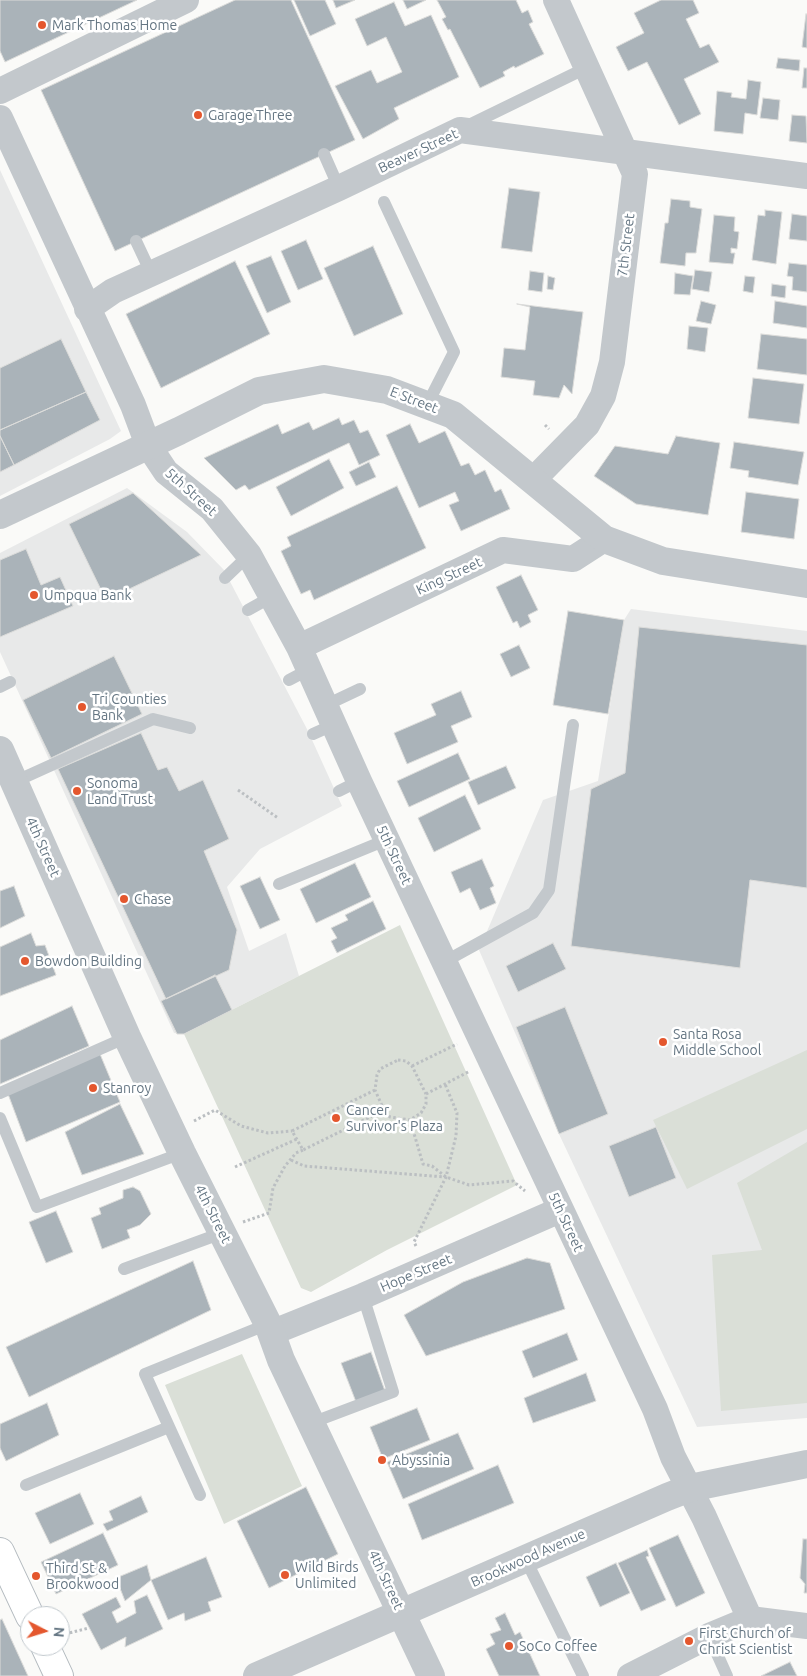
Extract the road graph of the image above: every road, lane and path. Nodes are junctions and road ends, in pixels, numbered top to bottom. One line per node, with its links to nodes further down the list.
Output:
1 (186, 0): 4 (street)
2 (556, 0): 3 (street, 7th Street)
3 (586, 68): 6 (lane); 7 (street, 7th Street)
4 (0, 90)
5 (0, 118): 14 (street, 5th Street)
6 (460, 130): 7 (street, Beaver Street); 10 (street, Beaver Street)
7 (624, 150): 9 (street, Beaver Street); 19 (street, 7th Street)
8 (324, 154): 10 (lane)
9 (807, 176)
10 (339, 188): 13 (street, Beaver Street)
11 (384, 202): 15 (lane)
12 (136, 241): 13 (lane)
13 (151, 273): 14 (street, Beaver Street)
14 (88, 308): 18 (street, 5th Street)
15 (427, 405): 18 (street, E Street); 19 (street, E Street)
16 (545, 425): 17 (path)
17 (549, 429)
18 (148, 445): 20 (street, E Street); 22 (street, 5th Street)
19 (533, 480): 21 (street, E Street)
20 (0, 515)
21 (604, 539): 24 (street, E Street); 27 (street, King Street)
22 (249, 555): 23 (lane); 25 (street, 5th Street)
23 (225, 578)
24 (807, 584)
25 (273, 596): 26 (lane); 27 (street, 5th Street)
26 (248, 610)
27 (299, 666): 29 (street, 5th Street)
28 (360, 689): 29 (lane)
29 (323, 722): 36 (street, 5th Street)
30 (573, 725): 38 (lane)
31 (190, 728): 33 (lane)
32 (0, 750): 33 (street, 4th Street)
33 (14, 782): 40 (street, 4th Street)
34 (238, 790): 35 (path)
35 (278, 818)
36 (386, 840): 37 (lane); 38 (street, 5th Street)
37 (279, 884)
38 (444, 962): 39 (street, 5th Street)
39 (478, 1033): 41 (street, 5th Street); 42 (path)
40 (127, 1037): 45 (lane); 52 (street, 4th Street)
41 (490, 1060): 43 (path); 58 (street, 5th Street)
42 (412, 1066): 44 (path); 46 (path)
43 (445, 1084): 46 (path); 56 (path)
44 (376, 1090): 47 (path); 50 (path)
45 (0, 1093)
46 (426, 1094): 49 (path)
47 (384, 1110): 49 (path); 53 (path)
48 (0, 1118): 52 (lane)
49 (410, 1120): 56 (path)
50 (292, 1131): 51 (path); 52 (path)
51 (297, 1140): 53 (path); 55 (path)
52 (177, 1142): 59 (street, 4th Street)
53 (303, 1150): 54 (path)
54 (291, 1160): 56 (path); 59 (path)
55 (236, 1167)
56 (446, 1177): 57 (path); 60 (path)
57 (520, 1188)
58 (560, 1210): 60 (street, Hope Street); 68 (street, 5th Street)
59 (222, 1233): 61 (lane); 63 (street, 4th Street)
60 (428, 1268): 62 (street, Hope Street)
61 (124, 1269)
62 (363, 1296): 63 (street, Hope Street); 64 (lane)
63 (270, 1329): 64 (street, 4th Street); 65 (lane)
64 (311, 1423): 73 (street, 4th Street)
65 (169, 1427): 67 (lane); 69 (lane)
66 (807, 1464): 68 (street, Brookwood Avenue)
67 (26, 1485)
68 (690, 1488): 71 (street, Brookwood Avenue); 74 (street, 5th Street)
69 (200, 1495)
70 (0, 1552): 72 (main road)
71 (526, 1560): 73 (street, Brookwood Avenue); 83 (lane)
72 (25, 1606)
73 (402, 1615): 81 (street, Brookwood Avenue); 82 (street, 4th Street)
74 (750, 1619): 75 (street); 78 (street)
75 (807, 1626)
76 (89, 1628): 77 (path)
77 (70, 1635)
78 (709, 1636): 84 (street); 85 (lane)
79 (57, 1656): 80 (main road)
80 (59, 1676)
81 (257, 1676)
82 (431, 1676)
83 (583, 1676)
84 (630, 1676)
85 (727, 1676)

